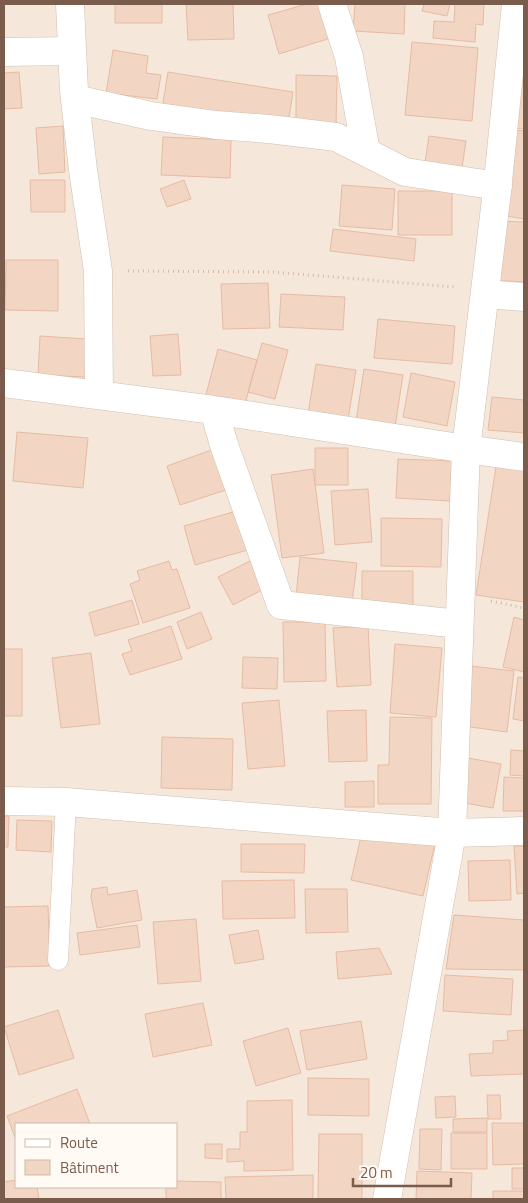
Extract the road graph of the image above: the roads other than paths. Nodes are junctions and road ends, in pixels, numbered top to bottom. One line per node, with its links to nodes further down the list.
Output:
1 (70, 4): 4 (street)
2 (332, 4): 7 (street)
3 (516, 4): 8 (street)
4 (71, 51): 5 (street); 6 (street)
5 (4, 52)
6 (75, 99): 7 (street); 12 (street)
7 (366, 152): 8 (street)
8 (498, 186): 9 (street)
9 (485, 292): 10 (street); 14 (street)
10 (524, 297)
11 (4, 383): 12 (street)
12 (99, 396): 13 (street)
13 (214, 410): 14 (street); 16 (street)
14 (466, 449): 15 (street); 16 (street)
15 (524, 456)
16 (460, 624): 20 (street)
17 (4, 801): 18 (street)
18 (66, 802): 20 (street); 21 (lane)
19 (524, 831): 20 (street)
20 (452, 833): 22 (street)
21 (58, 960)
22 (387, 1199)

